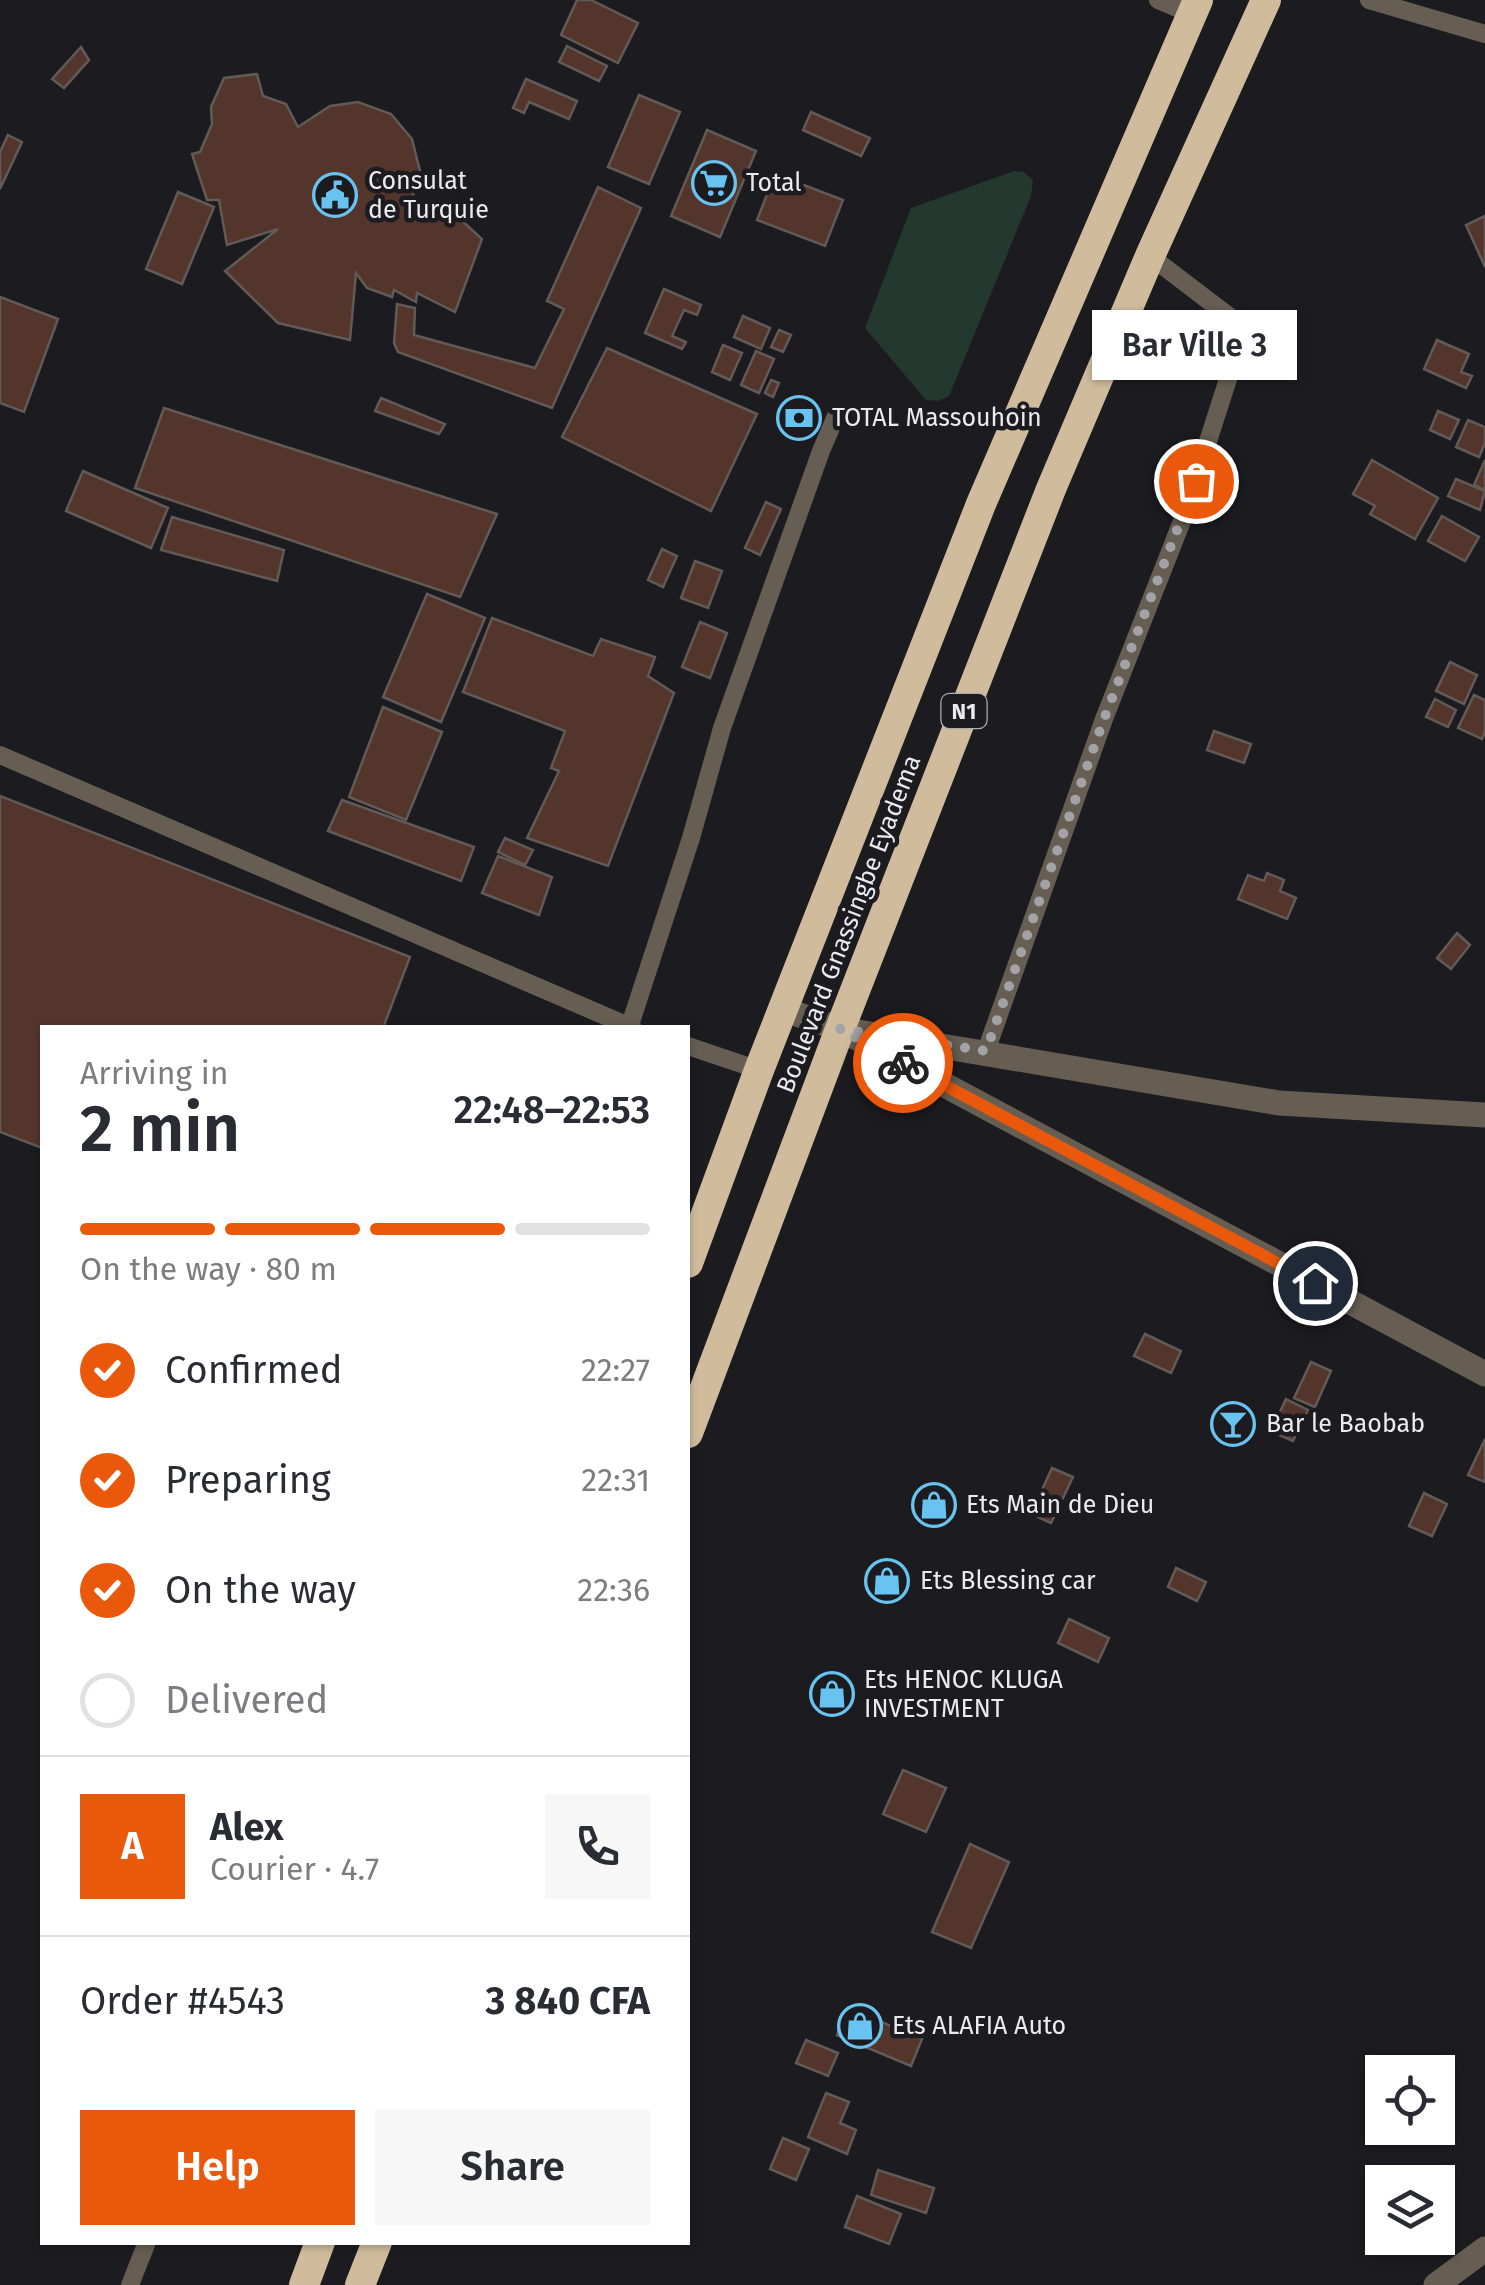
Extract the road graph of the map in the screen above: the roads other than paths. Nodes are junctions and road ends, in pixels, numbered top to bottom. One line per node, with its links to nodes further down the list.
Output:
1 (1158, 0): 4 (lane)
2 (1266, 0): 6 (highway, Boulevard Gnassingbe Eyadema / N1)
3 (1370, 0): 5 (lane)
4 (1195, 7): 9 (highway, Boulevard Gnassingbe Eyadema / N1)
5 (1485, 34)
6 (1150, 256): 12 (highway, Boulevard Gnassingbe Eyadema / N1); 14 (lane)
7 (836, 416): 11 (lane)
8 (0, 756): 10 (lane)
9 (782, 1009): 12 (street); 15 (highway, Boulevard Gnassingbe Eyadema / N1)
10 (625, 1025)
11 (631, 1025)
12 (840, 1029): 14 (street); 18 (street); 19 (highway, Boulevard Gnassingbe Eyadema / N1)
13 (690, 1047): 15 (lane)
14 (986, 1051): 16 (street)
15 (759, 1070): 17 (highway, Boulevard Gnassingbe Eyadema / N1)
16 (1485, 1115)
17 (690, 1258)
18 (1485, 1374)
19 (690, 1428)
20 (146, 2245): 24 (lane)
21 (319, 2245): 25 (highway)
22 (375, 2245): 26 (highway)
23 (1485, 2249): 27 (street)
24 (130, 2285)
25 (304, 2285)
26 (360, 2285)
27 (1436, 2285)

